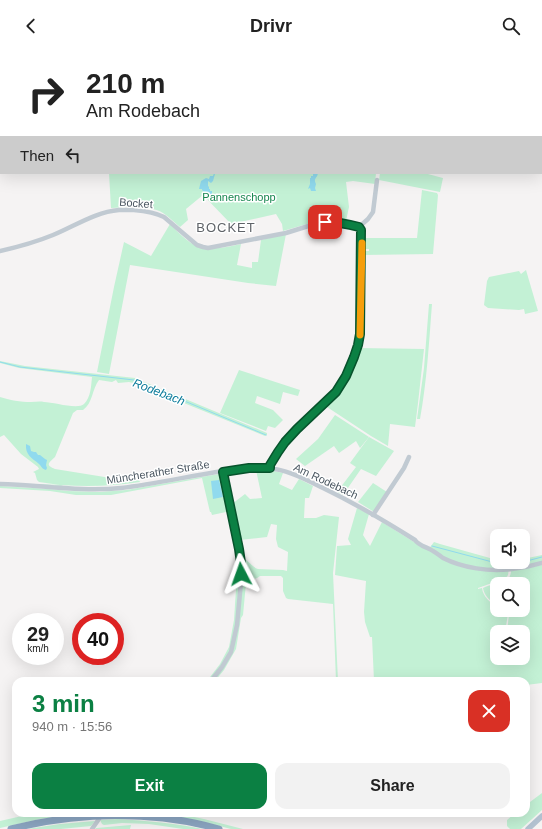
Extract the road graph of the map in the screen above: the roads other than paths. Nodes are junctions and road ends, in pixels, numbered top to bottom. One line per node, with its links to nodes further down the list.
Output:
1 (377, 180): 2 (street)
2 (359, 227): 3 (street, Bocket); 5 (street)
3 (0, 251)
4 (409, 457): 8 (street)
5 (270, 468): 6 (street, Am Rodebach); 8 (street, Am Rodebach)
6 (223, 472): 7 (street, Müncherather Straße); 10 (street)
7 (0, 484)
8 (373, 515): 9 (street, Am Rodebach)
9 (542, 563)
10 (215, 677)
11 (542, 816): 18 (main road)
12 (92, 817): 15 (highway)
13 (100, 817): 16 (street)
14 (149, 817): 17 (highway)
15 (11, 829)
16 (92, 829)
17 (219, 829)
18 (528, 829)

